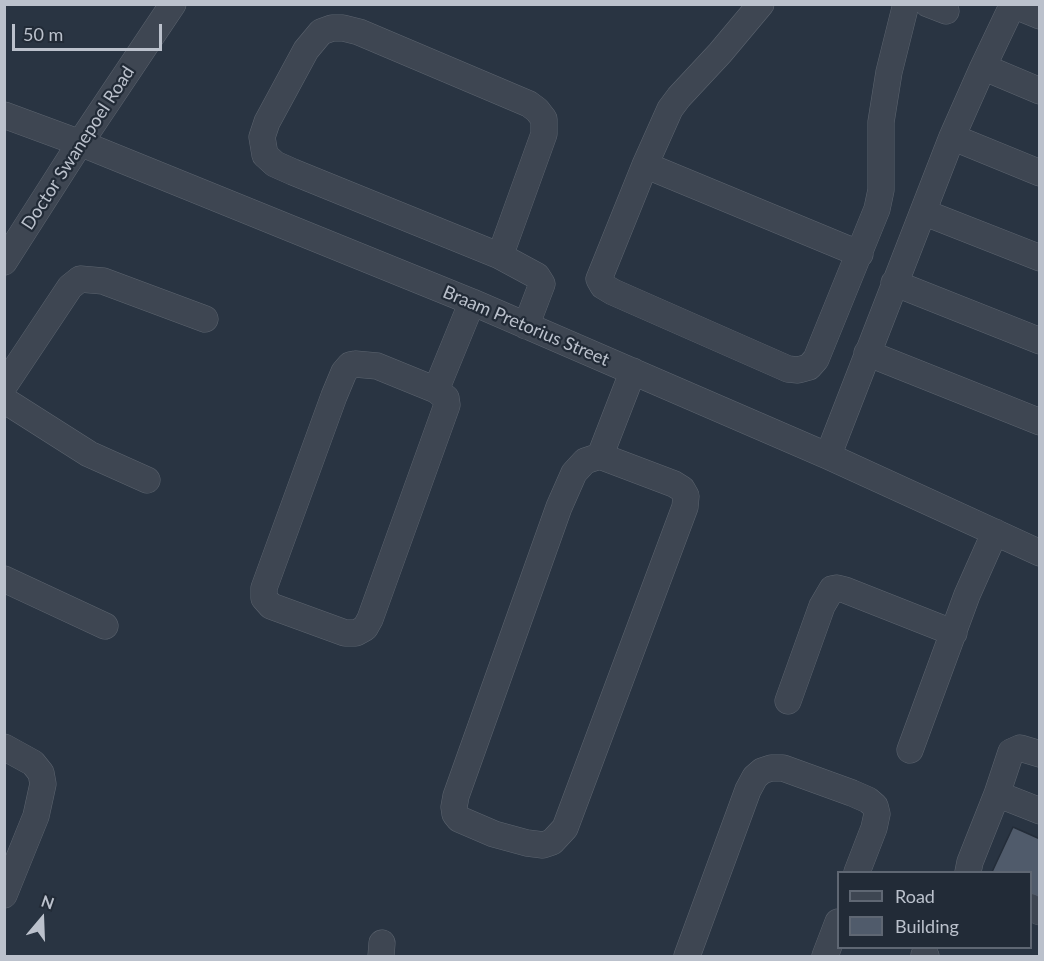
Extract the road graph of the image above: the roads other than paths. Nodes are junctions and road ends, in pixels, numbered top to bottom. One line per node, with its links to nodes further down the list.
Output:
1 (173, 4): 10 (street, Doctor Swanepoel Road)
2 (761, 4): 11 (street)
3 (906, 4): 14 (street)
4 (1013, 5): 5 (street); 6 (street)
5 (1040, 16)
6 (983, 66): 7 (street); 9 (street)
7 (1040, 91)
8 (4, 116): 10 (street, Braam Pretorius Street)
9 (952, 137): 12 (street); 13 (street)
10 (80, 143): 17 (street, Doctor Swanepoel Road); 19 (street, Braam Pretorius Street)
11 (645, 165): 14 (street); 14 (street)
12 (1040, 173)
13 (923, 212): 16 (street); 18 (street)
14 (860, 254)
15 (500, 256): 15 (street); 21 (street)
16 (1040, 258)
17 (4, 262)
18 (894, 283): 22 (street); 23 (street)
19 (472, 302): 21 (street, Braam Pretorius Street); 26 (street)
20 (205, 320): 25 (street)
21 (526, 326): 24 (street, Braam Pretorius Street)
22 (1040, 341)
23 (867, 353): 28 (street); 30 (street)
24 (633, 370): 29 (street); 30 (street, Braam Pretorius Street)
25 (4, 386)
26 (436, 390): 26 (street)
27 (4, 400): 31 (street)
28 (1040, 422)
29 (600, 456): 29 (street)
30 (828, 456): 32 (street, Braam Pretorius Street)
31 (147, 480)
32 (995, 532): 33 (street, Braam Pretorius Street); 36 (street)
33 (1040, 552)
34 (4, 579): 35 (street)
35 (105, 626)
36 (954, 633): 37 (street); 39 (street)
37 (788, 701)
38 (4, 747): 45 (street)
39 (910, 750)
40 (1040, 753): 41 (street)
41 (998, 794): 42 (street); 44 (street)
42 (1040, 811)
43 (858, 871): 47 (street)
44 (968, 871)
45 (4, 895)
46 (837, 925): 48 (street)
47 (687, 957)
48 (825, 957)

